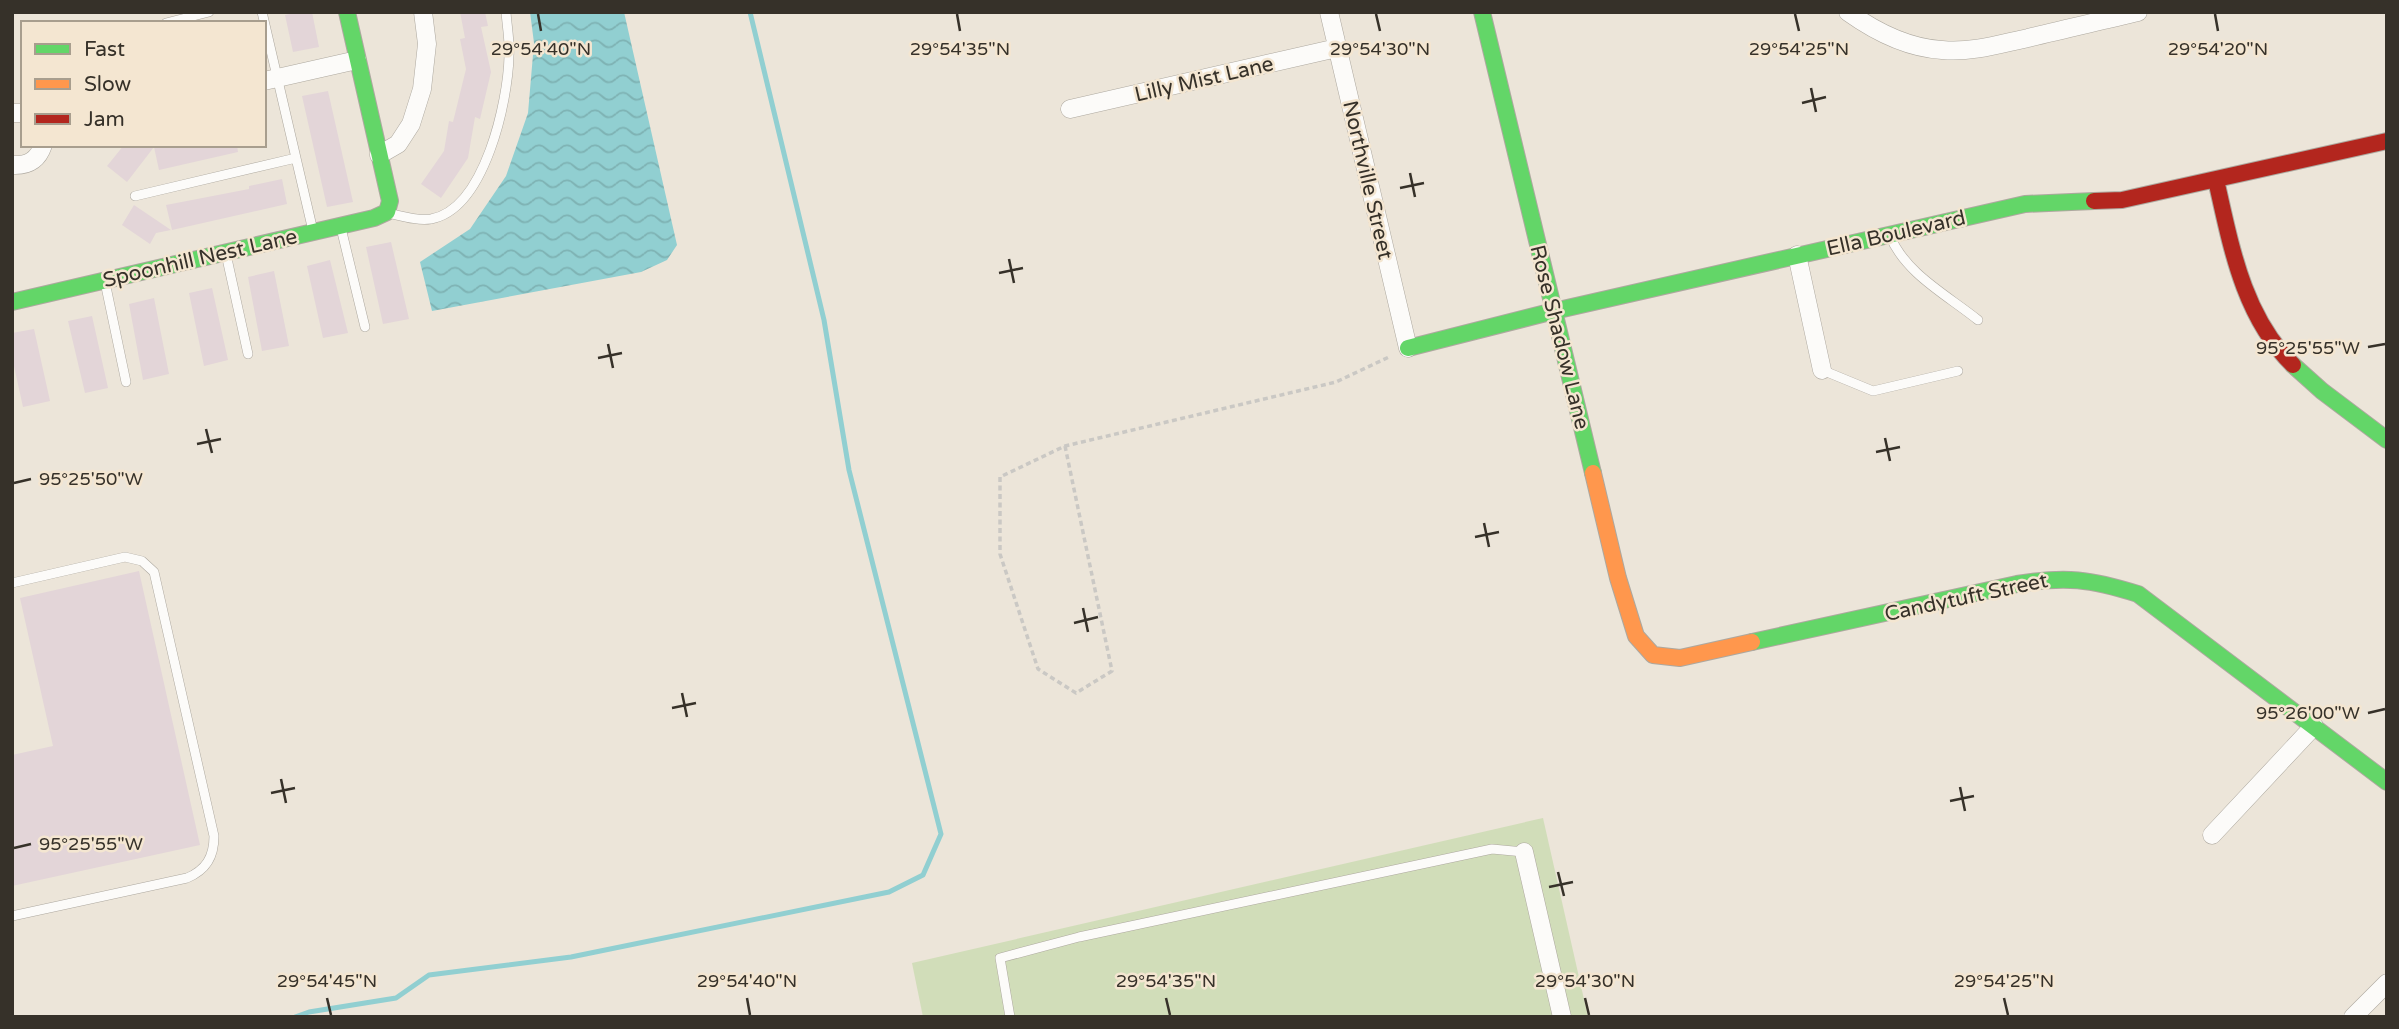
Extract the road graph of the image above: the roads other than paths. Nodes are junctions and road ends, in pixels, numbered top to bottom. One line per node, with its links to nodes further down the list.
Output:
1 (209, 12): 9 (lane)
2 (347, 12): 12 (street)
3 (423, 12): 17 (street)
4 (506, 12): 22 (lane)
5 (1329, 12): 11 (street, Northville Street)
6 (1482, 12): 30 (street, Rose Shadow Lane)
7 (1848, 12): 8 (street)
8 (2138, 12)
9 (174, 21)
10 (266, 42): 13 (lane)
11 (1337, 48): 14 (street, Lilly Mist Lane); 33 (street, Northville Street)
12 (357, 60): 13 (street); 17 (street)
13 (271, 80): 18 (lane)
14 (1070, 109)
15 (2387, 141): 20 (street, Ella Boulevard)
16 (42, 147): 19 (street)
17 (379, 155): 22 (street)
18 (296, 158): 21 (lane); 24 (lane)
19 (12, 165)
20 (2217, 180): 25 (street, Ella Boulevard); 38 (street)
21 (135, 196)
22 (387, 212): 23 (street, Spoonhill Nest Lane)
23 (341, 226): 24 (street, Spoonhill Nest Lane); 32 (lane)
24 (313, 232): 26 (street, Spoonhill Nest Lane)
25 (1889, 234): 27 (street, Ella Boulevard); 31 (lane)
26 (226, 253): 28 (street, Spoonhill Nest Lane); 34 (lane)
27 (1797, 255): 30 (street, Ella Boulevard); 35 (street)
28 (104, 280): 29 (street, Spoonhill Nest Lane); 37 (lane)
29 (12, 302)
30 (1554, 311): 33 (street, Ella Boulevard); 40 (street, Rose Shadow Lane)
31 (1978, 320)
32 (365, 327)
33 (1408, 348)
34 (248, 355)
35 (1822, 370): 36 (lane)
36 (1958, 371)
37 (127, 382)
38 (2387, 440)
39 (12, 583): 45 (lane)
40 (1653, 655): 41 (street, Candytuft Street)
41 (2314, 726): 42 (street, Candytuft Street); 43 (street)
42 (2387, 782)
43 (2212, 835)
44 (1524, 852): 47 (lane); 48 (street)
45 (12, 916)
46 (2387, 983): 49 (street)
47 (1010, 1017)
48 (1562, 1017)
49 (2353, 1017)

